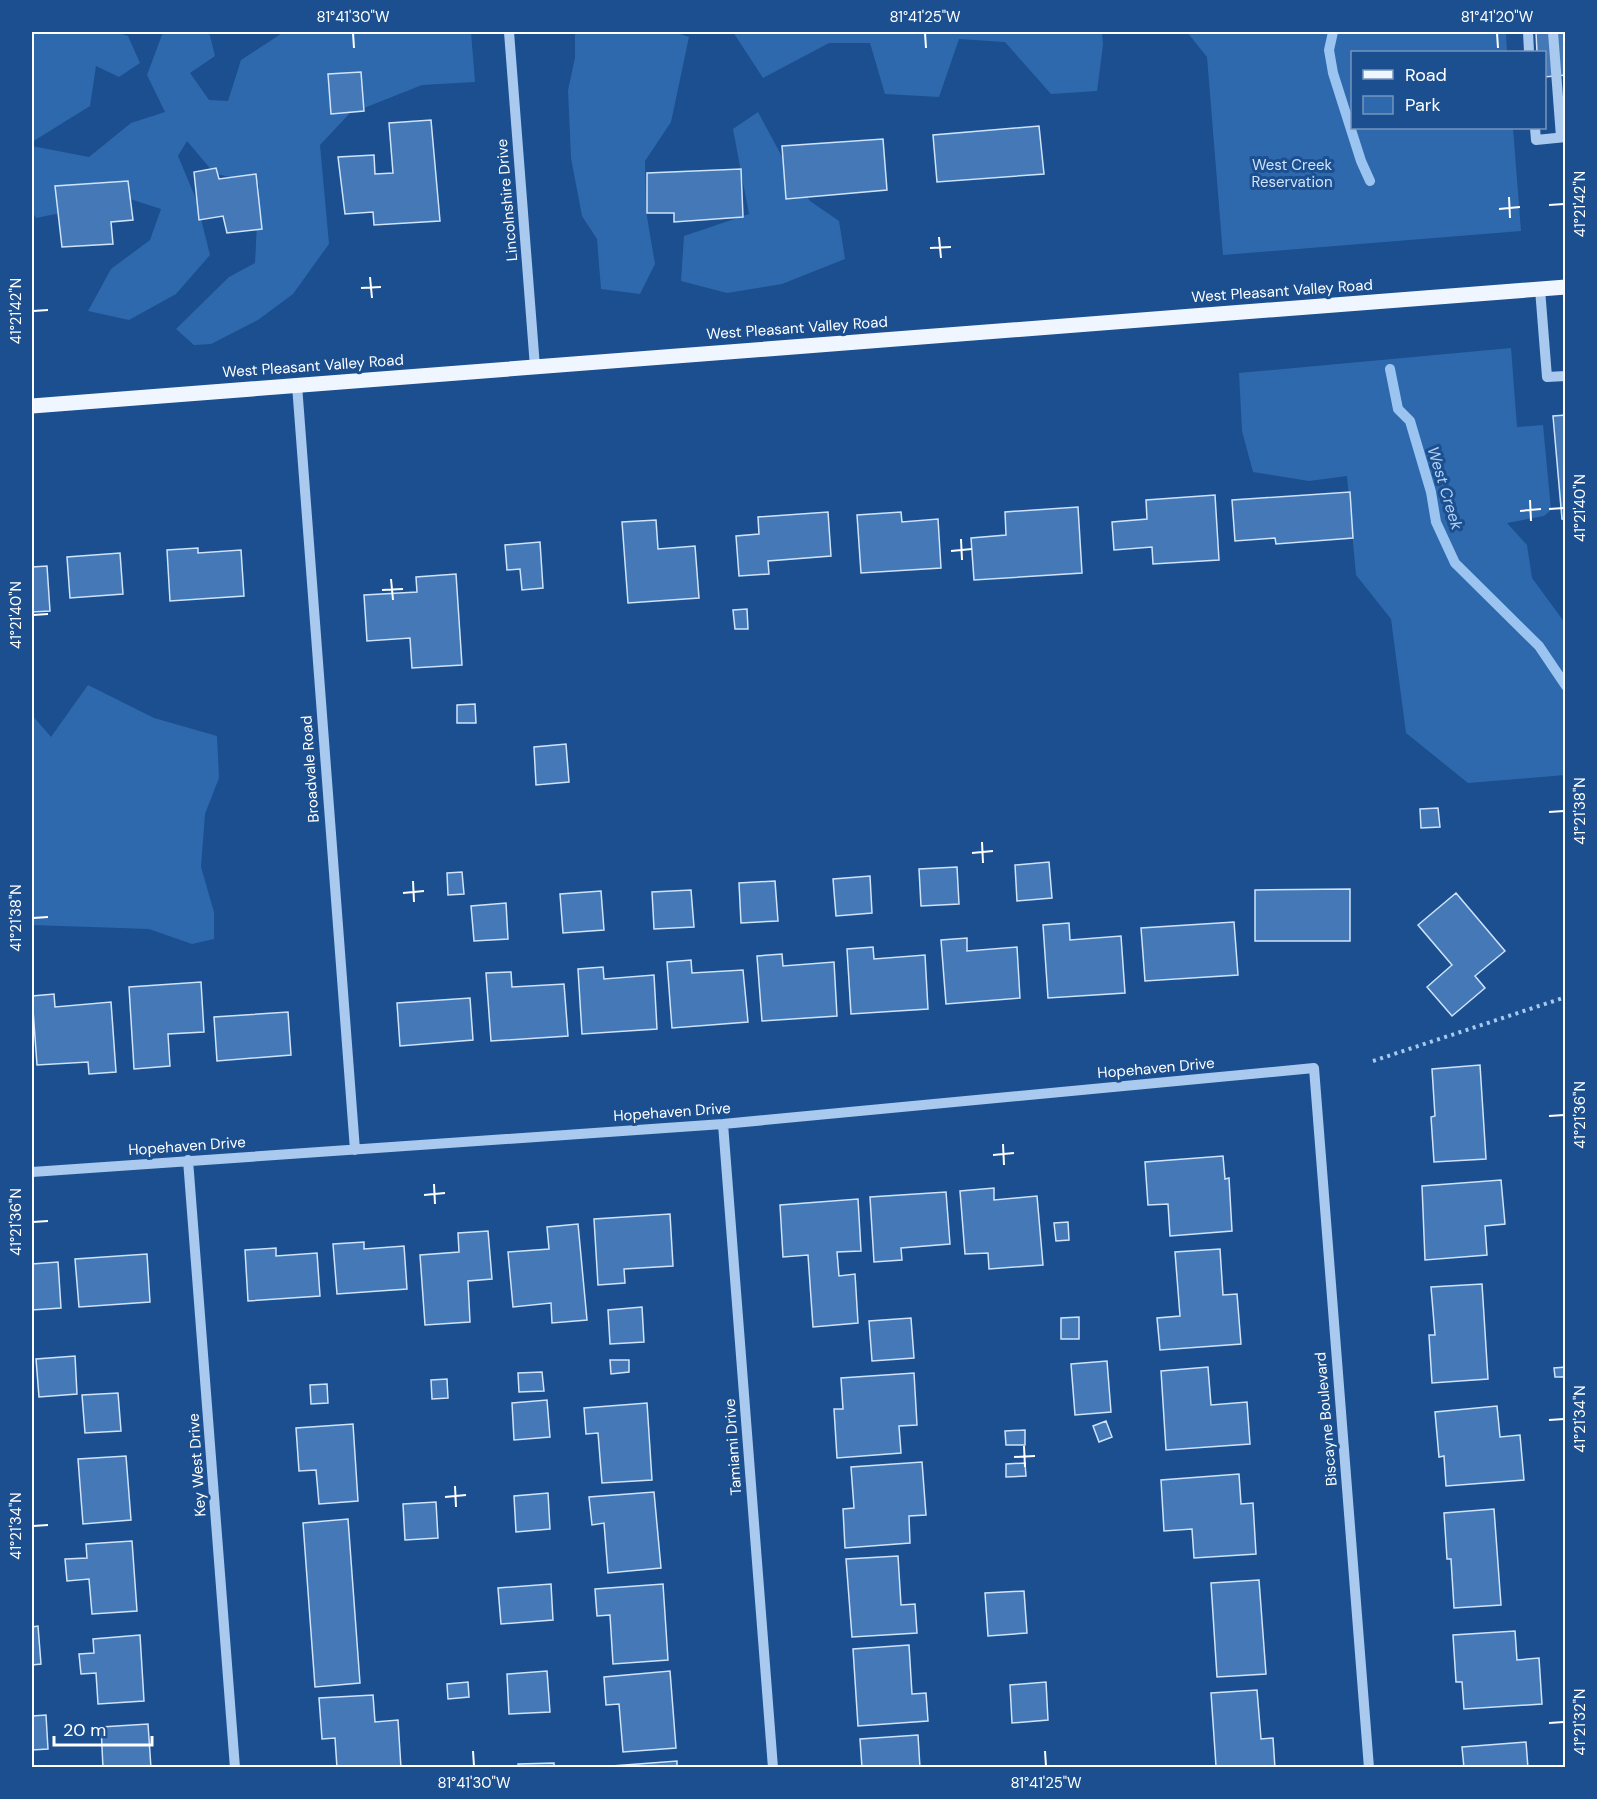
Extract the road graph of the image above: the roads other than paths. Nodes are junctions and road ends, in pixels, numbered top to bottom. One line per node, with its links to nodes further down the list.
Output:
1 (509, 32): 9 (street, Lincolnshire Drive)
2 (1528, 32): 4 (street)
3 (1553, 32): 6 (street)
4 (1529, 51)
5 (1535, 129): 6 (street)
6 (1563, 137)
7 (1566, 287): 8 (main road, West Pleasant Valley Road)
8 (1540, 289): 9 (main road, West Pleasant Valley Road); 10 (street)
9 (535, 367): 11 (main road, West Pleasant Valley Road)
10 (1566, 376)
11 (297, 385): 12 (main road, West Pleasant Valley Road); 15 (street, Broadvale Road)
12 (32, 406)
13 (1314, 1068): 14 (street, Hopehaven Drive); 20 (street, Biscayne Boulevard)
14 (723, 1124): 15 (street, Hopehaven Drive); 19 (street, Tamiami Drive)
15 (355, 1150): 16 (street, Hopehaven Drive)
16 (188, 1160): 17 (street, Hopehaven Drive); 18 (street, Key West Drive)
17 (32, 1172)
18 (236, 1767)
19 (773, 1767)
20 (1369, 1767)

